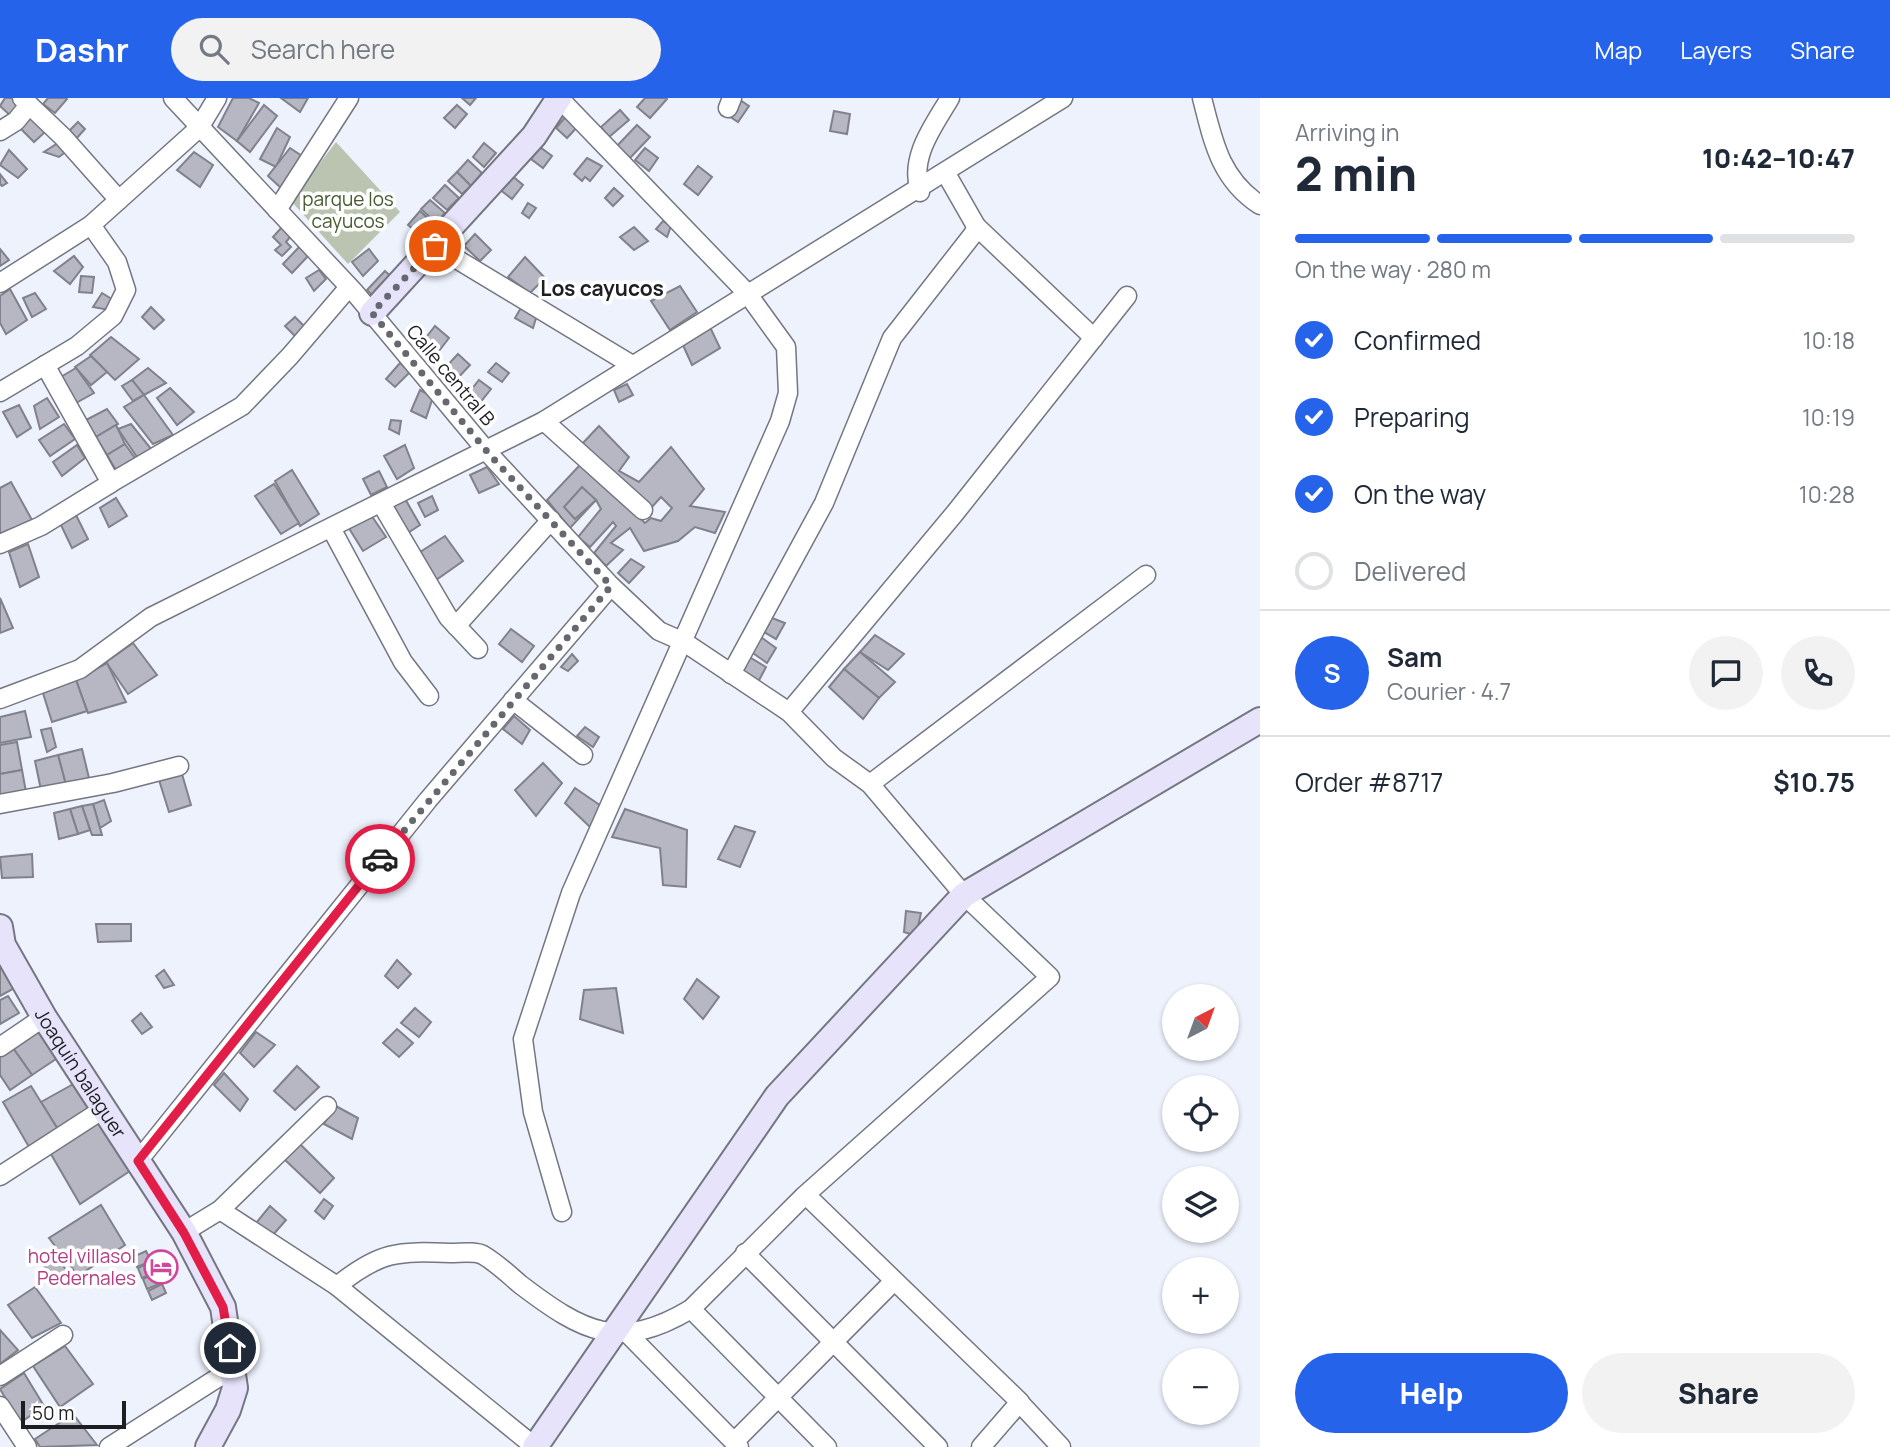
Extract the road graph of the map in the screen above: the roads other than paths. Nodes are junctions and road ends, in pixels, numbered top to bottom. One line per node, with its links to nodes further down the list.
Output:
1 (173, 98): 9 (street, Calle central B)
2 (217, 98): 9 (street)
3 (349, 98): 15 (street)
4 (559, 98): 18 (main road); 21 (street)
5 (950, 98): 12 (street)
6 (1063, 98): 21 (street)
7 (1202, 98): 14 (street)
8 (25, 102): 10 (street); 13 (street)
9 (199, 128): 13 (street); 15 (street, Calle central B)
10 (0, 131)
11 (948, 177): 17 (street)
12 (920, 192)
13 (119, 200): 16 (street)
14 (1260, 205)
15 (277, 210): 20 (street, Calle central B)
16 (91, 225): 19 (street); 25 (street)
17 (976, 226): 24 (street); 40 (street)
18 (435, 246): 23 (main road); 26 (street)
19 (0, 283)
20 (349, 287): 23 (street, Calle central B); 29 (street)
21 (747, 293): 26 (street); 38 (street)
22 (1127, 296): 24 (street)
23 (372, 313): 32 (street, Calle central B)
24 (1094, 338): 44 (street)
25 (45, 365): 27 (street); 29 (street)
26 (632, 365): 28 (street)
27 (0, 392)
28 (544, 421): 30 (street); 31 (street)
29 (109, 484): 34 (street)
30 (381, 503): 33 (street); 37 (street)
31 (643, 510)
32 (551, 520): 36 (street, Calle central B); 37 (street)
33 (331, 528): 41 (street); 42 (street)
34 (0, 544)
35 (1146, 575): 48 (street)
36 (611, 586): 38 (street, Calle central B); 43 (street)
37 (456, 626): 39 (street)
38 (684, 642): 40 (street, Calle central B); 60 (street)
39 (478, 649)
40 (731, 674): 44 (street, Calle central B)
41 (429, 696)
42 (0, 699)
43 (513, 700): 46 (street); 56 (street)
44 (789, 712): 48 (street, Calle central B)
45 (1260, 720): 50 (main road)
46 (583, 755)
47 (179, 766): 49 (street)
48 (870, 784): 50 (street, Calle central B)
49 (0, 804)
50 (964, 895): 58 (street, Calle central B); 67 (main road)
51 (0, 927): 52 (main road, Joaquín balaguer)
52 (44, 1017): 53 (street); 55 (main road, Joaquín balaguer)
53 (0, 1046)
54 (327, 1105): 59 (street)
55 (105, 1108): 56 (main road, Joaquín balaguer); 57 (street)
56 (138, 1161): 61 (main road, Joaquín balaguer)
57 (0, 1175)
58 (806, 1195): 62 (street); 63 (street)
59 (220, 1210): 61 (street); 64 (street)
60 (562, 1212)
61 (184, 1233): 68 (main road, Joaquín balaguer)
62 (745, 1253): 65 (street); 78 (street)
63 (894, 1281): 70 (street); 72 (street)
64 (337, 1286): 67 (street); 76 (street)
65 (691, 1309): 67 (street); 77 (street)
66 (63, 1335): 69 (street)
67 (620, 1335): 72 (street); 76 (main road)
68 (233, 1368): 74 (street); 75 (main road, Joaquín balaguer)
69 (0, 1376)
70 (1019, 1402): 79 (street); 80 (street)
71 (0, 1406): 73 (street)
72 (736, 1445)
73 (27, 1447)
74 (109, 1447)
75 (208, 1447)
76 (535, 1447)
77 (827, 1447)
78 (938, 1447)
79 (981, 1447)
80 (1061, 1447)

